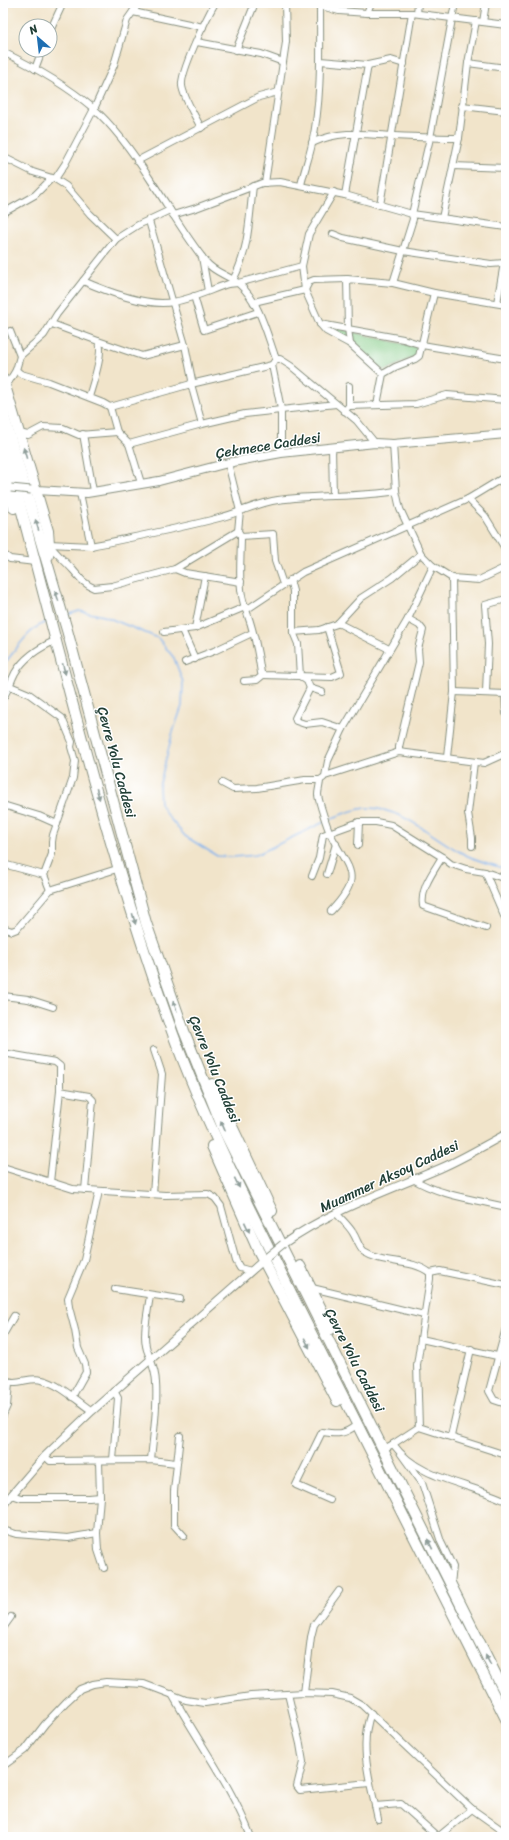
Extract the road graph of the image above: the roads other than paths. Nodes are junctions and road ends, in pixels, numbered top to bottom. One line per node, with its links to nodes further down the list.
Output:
1 (63, 3): 16 (street)
2 (139, 3): 12 (street)
3 (215, 3): 20 (street)
4 (255, 3): 22 (street)
5 (285, 3): 26 (street)
6 (311, 3): 11 (street)
7 (371, 3): 13 (street)
8 (418, 3): 14 (street)
9 (455, 3): 15 (street)
10 (486, 3): 18 (street)
11 (320, 6): 13 (street); 25 (street)
12 (133, 12): 20 (street); 34 (street)
13 (367, 13): 14 (street)
14 (414, 13): 15 (street); 28 (street)
15 (453, 17): 17 (street); 39 (street)
16 (56, 18)
17 (476, 21): 18 (street); 27 (street)
18 (483, 22): 19 (street)
19 (506, 25)
20 (202, 27): 21 (street)
21 (197, 42): 22 (street); 36 (street)
22 (236, 50): 26 (street)
23 (3, 52): 31 (street)
24 (39, 58): 31 (street)
25 (320, 61): 29 (street); 41 (street)
26 (283, 62): 32 (street)
27 (468, 63): 30 (street); 33 (street)
28 (404, 64): 29 (street); 38 (street)
29 (368, 65): 37 (street)
30 (506, 68)
31 (35, 69): 34 (street)
32 (278, 92): 36 (street); 47 (street)
33 (462, 106): 35 (street); 40 (street)
34 (94, 109): 43 (street); 46 (street)
35 (506, 111)
36 (201, 128): 43 (street)
37 (357, 132): 38 (street); 41 (street); 51 (street)
38 (392, 136): 39 (street); 52 (street)
39 (430, 138): 40 (street); 55 (street)
40 (459, 138): 44 (street)
41 (312, 143): 48 (street)
42 (3, 157): 46 (street)
43 (137, 161): 53 (street)
44 (453, 166): 45 (street); 56 (street)
45 (506, 168)
46 (53, 179): 54 (street); 60 (street)
47 (265, 183): 48 (street); 49 (street)
48 (301, 185): 50 (street)
49 (253, 186): 53 (street); 67 (street)
50 (334, 192): 51 (street); 64 (street)
51 (345, 195): 52 (street)
52 (380, 205): 55 (street)
53 (172, 212): 57 (street); 62 (street)
54 (3, 213)
55 (412, 214): 56 (street); 61 (street)
56 (442, 218): 58 (street)
57 (149, 221): 60 (street); 73 (street)
58 (506, 227)
59 (333, 234): 61 (street)
60 (116, 240): 66 (street)
61 (403, 251): 63 (street); 68 (street)
62 (202, 256): 67 (street); 69 (street)
63 (505, 262): 74 (street)
64 (302, 266): 67 (street); 70 (street)
65 (347, 279): 68 (street); 70 (street); 80 (street)
66 (83, 281): 73 (street); 78 (street)
67 (235, 282): 69 (street); 75 (street)
68 (393, 283): 71 (street)
69 (208, 290): 72 (street)
70 (305, 290): 75 (street); 79 (street)
71 (434, 293): 74 (street); 85 (street)
72 (194, 296): 73 (street); 77 (street)
73 (172, 303): 84 (street)
74 (497, 303): 76 (street)
75 (254, 304): 77 (street)
76 (506, 305)
77 (258, 312): 87 (street)
78 (52, 324): 82 (street); 86 (street)
79 (320, 324): 80 (street); 83 (street)
80 (348, 328): 83 (street); 85 (street)
81 (10, 331): 86 (street)
82 (98, 341): 84 (street); 95 (street)
83 (350, 344): 91 (street)
84 (185, 345): 93 (street)
85 (422, 345): 88 (street); 91 (street)
86 (20, 356): 90 (street)
87 (276, 359): 89 (street); 97 (street)
88 (506, 360)
89 (272, 365): 93 (street); 101 (street)
90 (16, 370): 92 (street); 95 (street)
91 (383, 374): 98 (street)
92 (4, 384): 105 (highway)
93 (192, 384): 99 (street); 103 (street)
94 (349, 386): 100 (street)
95 (89, 398): 99 (street)
96 (506, 400): 98 (street)
97 (336, 404): 100 (street); 101 (street)
98 (377, 405): 100 (street)
99 (110, 407): 104 (street)
100 (346, 408): 109 (street)
101 (281, 409): 103 (street); 113 (street)
102 (3, 413): 133 (highway, Çevre Yolu Caddesi, one-way to 102)
103 (202, 424): 110 (street)
104 (117, 432): 106 (street); 110 (street)
105 (19, 433): 106 (street); 119 (highway, one-way to 105)
106 (83, 434): 120 (street)
107 (506, 434): 111 (main road, Çekmece Caddesi)
108 (3, 441): 134 (highway, Çevre Yolu Caddesi)
109 (375, 443): 111 (main road, Çekmece Caddesi); 112 (main road, Çekmece Caddesi)
110 (129, 444): 117 (street)
111 (393, 444): 121 (street)
112 (332, 448): 113 (main road, Çekmece Caddesi); 123 (street)
113 (281, 452): 114 (main road, Çekmece Caddesi)
114 (228, 463): 117 (main road, Çekmece Caddesi); 125 (street)
115 (3, 470): 118 (highway)
116 (506, 476): 124 (street)
117 (141, 483): 120 (main road, Çekmece Caddesi)
118 (7, 488): 119 (street, bridge); 134 (highway)
119 (34, 490): 122 (main road, Çekmece Caddesi); 128 (highway)
120 (93, 491): 122 (main road, Çekmece Caddesi)
121 (396, 491): 123 (street); 126 (street)
122 (80, 493): 129 (street)
123 (333, 496): 125 (street)
124 (468, 499): 126 (street); 130 (street)
125 (240, 510): 127 (street); 129 (street)
126 (407, 527): 132 (street); 140 (street)
127 (240, 533): 137 (street); 141 (street); 142 (street)
128 (49, 544): 129 (street); 133 (highway); 137 (street)
129 (91, 546)
130 (506, 550)
131 (3, 554): 134 (street)
132 (421, 554): 135 (street); 146 (street)
133 (47, 562): 197 (highway, Çevre Yolu Caddesi, one-way to 133)
134 (36, 565): 153 (highway, Çevre Yolu Caddesi)
135 (433, 566): 139 (street); 145 (street)
136 (506, 567): 139 (street)
137 (175, 569): 138 (street)
138 (205, 576): 141 (street); 148 (street)
139 (452, 578): 163 (street)
140 (290, 580): 142 (street); 151 (street)
141 (241, 582): 144 (street)
142 (283, 584): 144 (street)
143 (506, 599): 164 (street)
144 (245, 609): 148 (street); 152 (street)
145 (408, 619): 154 (street); 169 (street)
146 (338, 623): 147 (street); 154 (street)
147 (327, 627): 151 (street); 158 (street)
148 (195, 628): 149 (street)
149 (182, 630): 150 (street); 155 (street)
150 (164, 632)
151 (293, 632): 158 (street)
152 (252, 633): 155 (street); 157 (street)
153 (55, 636): 160 (street); 184 (highway, Çevre Yolu Caddesi, one-way to 184)
154 (389, 649): 168 (street)
155 (195, 659): 156 (street)
156 (185, 662)
157 (263, 675): 158 (street); 159 (street)
158 (300, 676): 161 (street)
159 (244, 681)
160 (10, 686): 166 (street); 177 (street)
161 (310, 688): 162 (street); 168 (street)
162 (322, 692)
163 (454, 692): 164 (street); 171 (street)
164 (486, 692): 165 (street)
165 (505, 694): 167 (street)
166 (3, 698)
167 (506, 713)
168 (342, 730): 173 (street)
169 (399, 752): 171 (street); 173 (street)
170 (506, 753): 172 (street)
171 (448, 757): 172 (street)
172 (474, 762): 181 (street)
173 (323, 778): 174 (street); 178 (street)
174 (222, 783)
175 (3, 805): 177 (street)
176 (359, 822): 178 (street); 180 (street); 182 (street)
177 (57, 824): 187 (street)
178 (330, 833): 179 (street); 188 (street)
179 (336, 844): 186 (street); 191 (street)
180 (358, 845)
181 (472, 846)
182 (442, 856): 185 (street); 194 (street)
183 (3, 864): 187 (street)
184 (120, 868): 190 (street); 198 (highway, Çevre Yolu Caddesi, one-way to 198)
185 (485, 872): 189 (street); 192 (street)
186 (327, 874)
187 (44, 875): 190 (street)
188 (312, 876)
189 (506, 879)
190 (50, 890): 193 (street)
191 (330, 911)
192 (504, 916)
193 (3, 928)
194 (486, 928)
195 (3, 996): 196 (street)
196 (53, 1007)
197 (184, 1031): 211 (highway); 240 (highway, Çevre Yolu Caddesi, one-way to 197)
198 (173, 1035): 212 (highway, one-way to 212); 237 (highway, Çevre Yolu Caddesi, one-way to 237)
199 (154, 1050): 208 (street)
200 (3, 1053): 201 (street)
201 (60, 1091): 205 (street); 206 (street)
202 (506, 1134): 204 (street, Muammer Aksoy Caddesi)
203 (3, 1167): 205 (street)
204 (413, 1179): 209 (street); 210 (street, Muammer Aksoy Caddesi)
205 (50, 1182): 206 (street)
206 (86, 1190): 207 (street)
207 (99, 1191): 208 (street); 232 (street)
208 (153, 1194): 213 (street)
209 (506, 1206)
210 (337, 1214): 211 (street, Muammer Aksoy Caddesi); 214 (street)
211 (285, 1243): 212 (street, Muammer Aksoy Caddesi, bridge); 216 (highway)
212 (265, 1259): 213 (street, Muammer Aksoy Caddesi); 237 (highway, one-way to 237)
213 (251, 1271): 227 (street, Muammer Aksoy Caddesi)
214 (430, 1273): 215 (street); 220 (street)
215 (506, 1285)
216 (312, 1288): 220 (street); 240 (highway)
217 (115, 1289): 218 (street)
218 (150, 1295): 219 (street); 227 (street)
219 (180, 1299)
220 (424, 1315): 224 (street)
221 (14, 1316): 223 (street)
222 (506, 1328): 226 (street)
223 (3, 1336)
224 (421, 1339): 225 (street); 236 (street)
225 (471, 1349): 226 (street); 239 (street)
226 (498, 1356): 228 (street); 233 (street)
227 (151, 1358): 231 (street, Muammer Aksoy Caddesi); 245 (street)
228 (506, 1358)
229 (3, 1379): 230 (street)
230 (9, 1383): 232 (street); 235 (street)
231 (114, 1392): 234 (street, Muammer Aksoy Caddesi); 244 (street)
232 (72, 1397): 234 (street)
233 (506, 1404)
234 (92, 1412): 243 (street, Muammer Aksoy Caddesi)
235 (3, 1415)
236 (419, 1427): 239 (street); 240 (street)
237 (358, 1430): 251 (street); 266 (highway, Çevre Yolu Caddesi)
238 (180, 1436): 247 (street)
239 (451, 1436): 242 (street)
240 (389, 1447): 241 (street); 257 (highway, Çevre Yolu Caddesi, one-way to 240)
241 (401, 1454): 250 (street); 257 (street)
242 (506, 1455)
243 (45, 1456): 246 (street); 248 (street, Muammer Aksoy Caddesi)
244 (113, 1460): 245 (street); 246 (street)
245 (151, 1460): 247 (street)
246 (99, 1461): 249 (street)
247 (176, 1463): 255 (street)
248 (12, 1495): 249 (street); 252 (street, Muammer Aksoy Caddesi)
249 (100, 1497): 254 (street)
250 (505, 1499)
251 (330, 1500)
252 (3, 1505)
253 (3, 1530): 254 (street)
254 (97, 1533): 256 (street)
255 (184, 1536)
256 (104, 1568)
257 (451, 1586): 264 (highway, Çevre Yolu Caddesi, one-way to 257)
258 (339, 1591): 261 (street)
259 (11, 1617): 260 (street)
260 (3, 1628)
261 (304, 1693): 263 (street); 265 (street)
262 (172, 1694): 263 (street); 267 (street); 273 (street)
263 (288, 1694): 268 (street)
264 (506, 1695)
265 (371, 1713): 268 (street); 270 (street)
266 (506, 1719)
267 (3, 1766)
268 (369, 1783): 269 (street)
269 (376, 1806): 270 (street); 271 (street)
270 (472, 1809): 272 (street)
271 (378, 1819)
272 (506, 1833)
273 (251, 1837)

